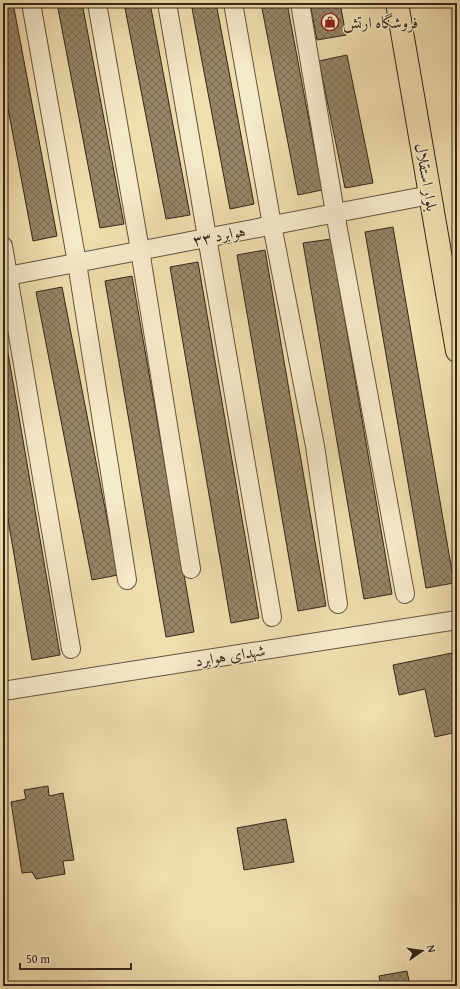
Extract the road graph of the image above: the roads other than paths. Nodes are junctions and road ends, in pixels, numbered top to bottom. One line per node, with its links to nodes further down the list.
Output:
1 (31, 3): 13 (street)
2 (96, 3): 12 (street)
3 (167, 3): 10 (street)
4 (233, 3): 9 (street)
5 (300, 3): 8 (street)
6 (397, 3): 7 (main road, بلوار استقلال)
7 (430, 195): 8 (street, ۳۳ هوابرد); 15 (main road, بلوار استقلال)
8 (335, 213): 9 (street, ۳۳ هوابرد); 18 (street)
9 (272, 225): 10 (street, ۳۳ هوابرد); 19 (street)
10 (207, 237): 12 (street, ۳۳ هوابرد); 20 (street)
11 (3, 246): 14 (street)
12 (140, 250): 13 (street, ۳۳ هوابرد); 16 (street)
13 (77, 263): 14 (street, ۳۳ هوابرد); 17 (street)
14 (8, 276): 22 (street)
15 (457, 351)
16 (190, 569)
17 (126, 580)
18 (405, 594)
19 (338, 604)
20 (272, 617)
21 (457, 620): 23 (street, شهدای هوابرد)
22 (71, 649)
23 (3, 689)

